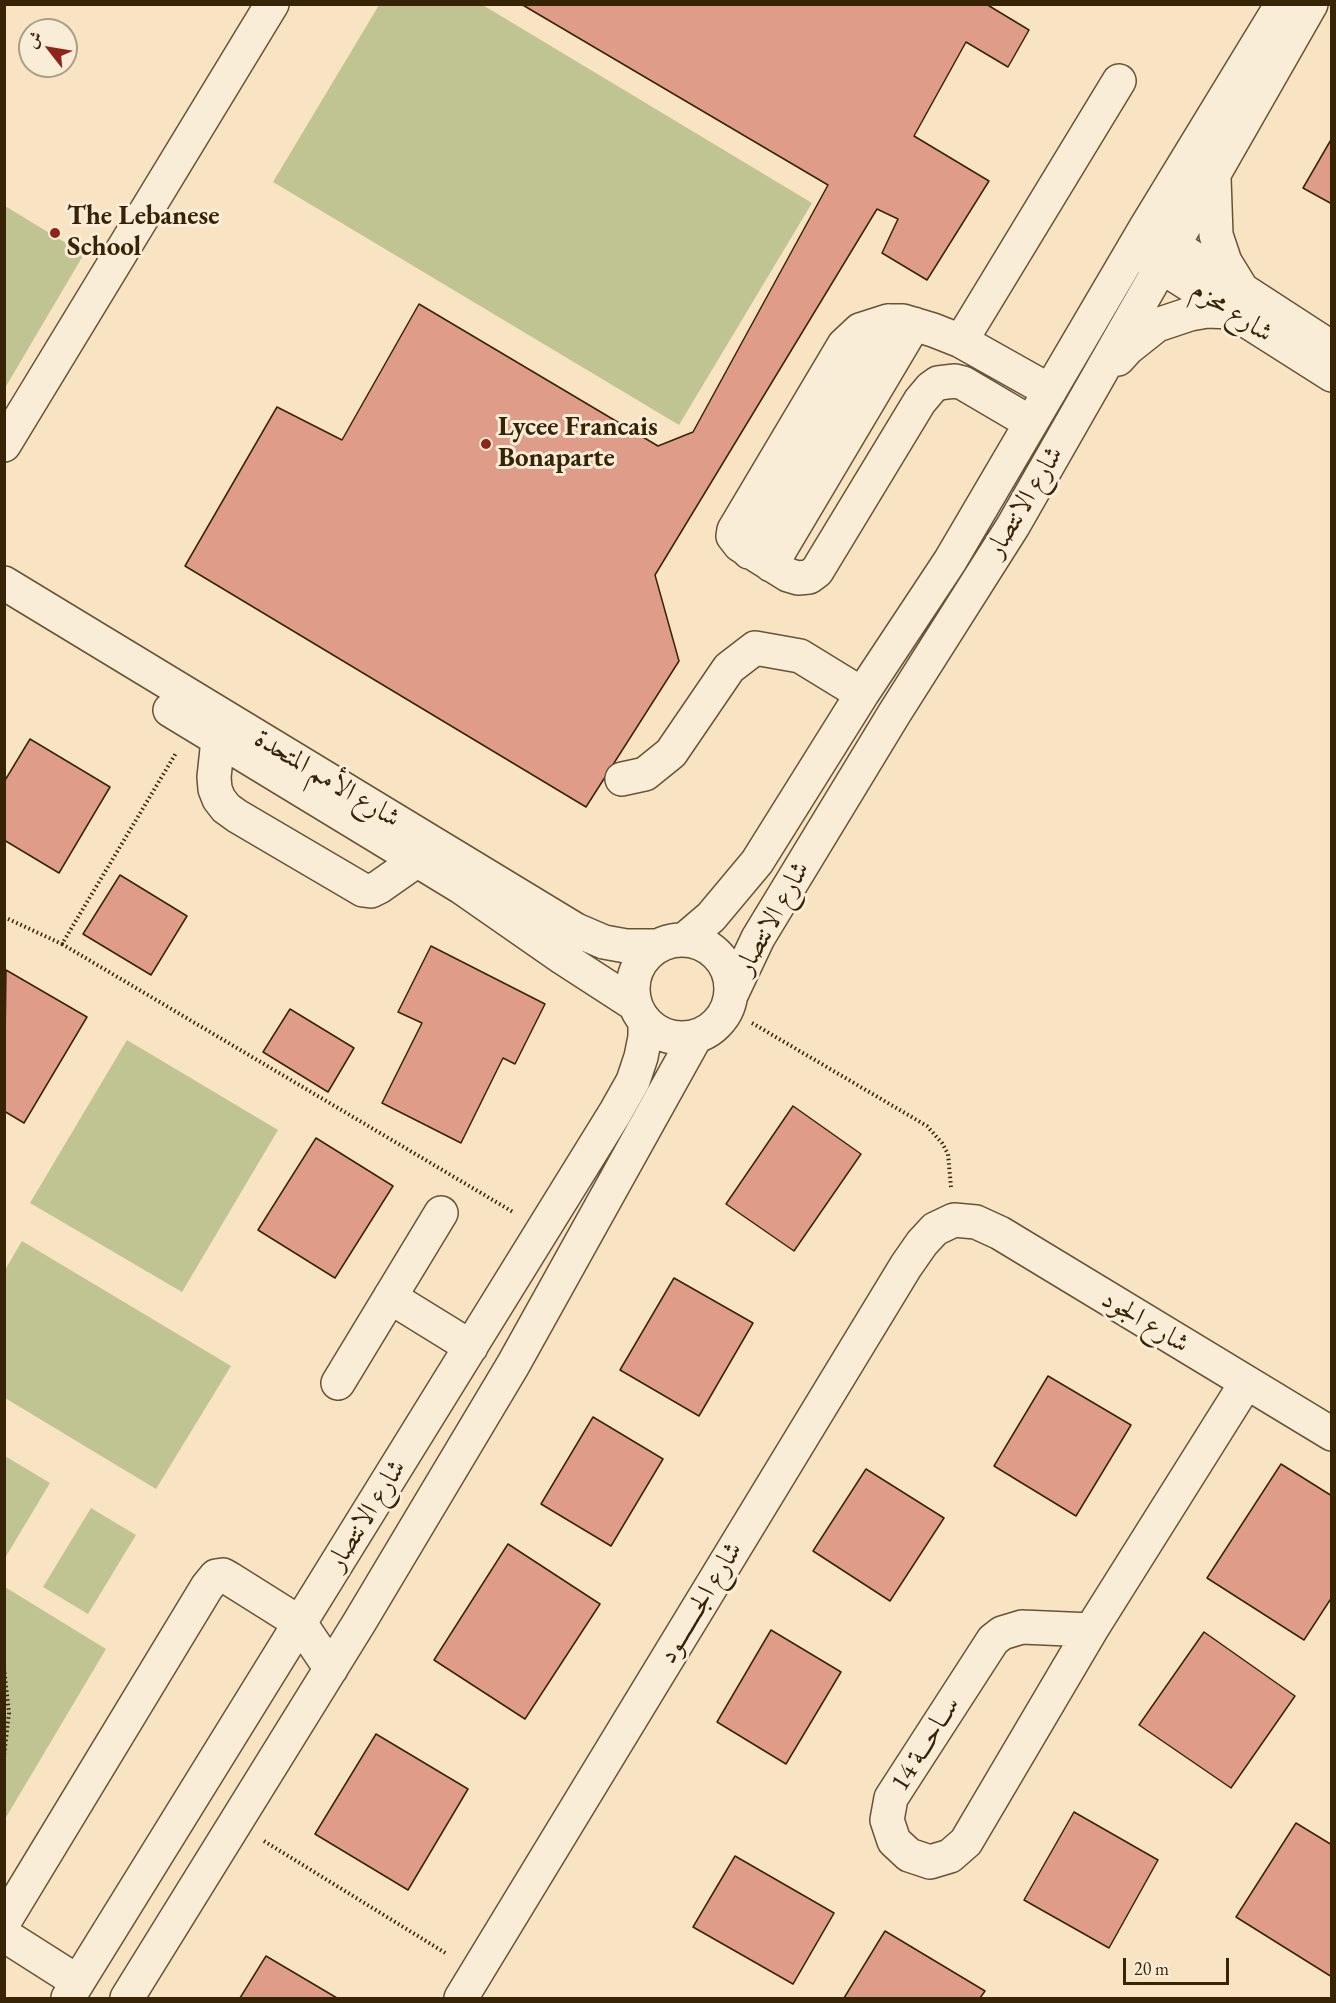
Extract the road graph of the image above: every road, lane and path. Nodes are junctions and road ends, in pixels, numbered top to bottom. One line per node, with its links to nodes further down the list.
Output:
1 (272, 4): 15 (street)
2 (1282, 4): 6 (street, شارع الانتصار)
3 (1311, 4): 5 (street, شارع الانتصار)
4 (1119, 81): 9 (street)
5 (1214, 178): 7 (street, شارع الانتصار); 8 (street)
6 (1140, 238): 7 (street, شارع محزم); 13 (street, شارع الانتصار)
7 (1167, 256): 8 (street, شارع محزم); 12 (street, شارع الانتصار)
8 (1237, 301): 10 (street, شارع محزم); 11 (street, شارع محزم); 12 (street)
9 (961, 342): 13 (street); 14 (street)
10 (1332, 348)
11 (1332, 375)
12 (1092, 386): 25 (street, شارع الانتصار)
13 (1050, 391): 14 (street, شارع الانتصار)
14 (1031, 423): 18 (street, شارع الانتصار)
15 (4, 445)
16 (4, 583): 23 (street, شارع الأمم المتحدة)
17 (4, 609): 19 (street, شارع الأمم المتحدة)
18 (862, 694): 20 (street); 23 (street, شارع الانتصار)
19 (206, 732): 21 (street, شارع الأمم المتحدة); 21 (street); 24 (path)
20 (622, 779)
21 (416, 861): 26 (street, شارع الأمم المتحدة)
22 (4, 917): 24 (path)
23 (671, 943): 25 (street); 26 (street)
24 (62, 944): 30 (path)
25 (729, 1002): 27 (street); 29 (path)
26 (640, 1013): 27 (street); 30 (street, شارع الانتصار)
27 (696, 1036): 39 (street, شارع الانتصار)
28 (441, 1213): 31 (street)
29 (954, 1220): 34 (street, شارع الجود); 44 (street, شارع الجــــــــود)
30 (544, 1231): 32 (street, شارع الانتصار)
31 (390, 1297): 32 (street); 33 (street)
32 (471, 1347): 36 (street, شارع الانتصار)
33 (338, 1383)
34 (1246, 1383): 35 (street, شارع الجود); 37 (street, ســاحـــة 14)
35 (1332, 1434)
36 (300, 1623): 39 (street); 42 (street); 45 (street, شارع الانتصار)
37 (1091, 1630): 37 (street, ســاحـــة 14)
38 (5, 1668): 40 (path)
39 (331, 1669): 41 (street, شارع الانتصار)
40 (4, 1756)
41 (235, 1823): 44 (path); 46 (street, شارع الانتصار)
42 (4, 1922)
43 (4, 1935): 45 (street)
44 (469, 1985)
45 (73, 1990)
46 (126, 1998)

